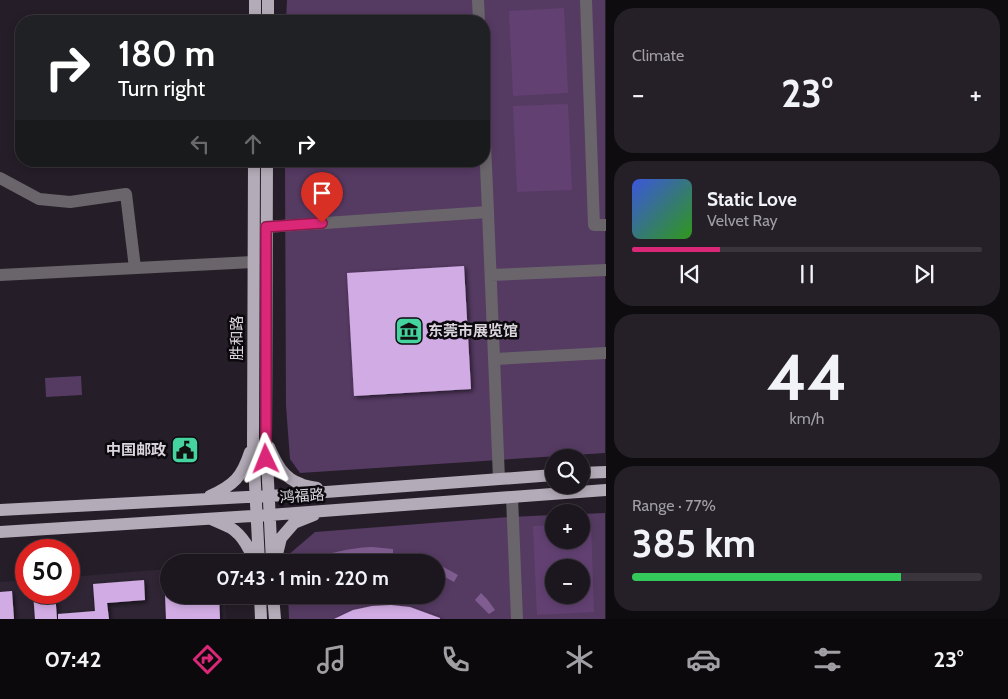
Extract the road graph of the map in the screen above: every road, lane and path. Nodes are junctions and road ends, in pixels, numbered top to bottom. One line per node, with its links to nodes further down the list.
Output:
1 (255, 0): 5 (main road)
2 (268, 0): 6 (main road)
3 (478, 0): 7 (street)
4 (586, 0): 13 (street)
5 (255, 15)
6 (268, 15)
7 (479, 15)
8 (254, 167): 15 (main road, 胜和路)
9 (267, 167): 14 (main road, 胜和路)
10 (486, 167): 12 (street)
11 (0, 178): 16 (street)
12 (488, 212): 14 (street); 19 (street)
13 (606, 225)
14 (266, 227): 22 (main road, 胜和路)
15 (253, 262): 16 (street); 23 (main road, 胜和路)
16 (136, 268): 18 (street)
17 (606, 270): 19 (street)
18 (0, 274)
19 (491, 275): 21 (street)
20 (606, 353): 21 (street)
21 (494, 359): 27 (street)
22 (266, 440): 29 (main road); 31 (main road, 胜和路)
23 (253, 445): 30 (main road, 胜和路); 33 (main road)
24 (606, 472): 25 (main road)
25 (590, 473)
26 (545, 476): 27 (main road, 鸿福路)
27 (499, 479): 29 (main road, 鸿福路)
28 (606, 490): 32 (main road, 鸿福路)
29 (335, 491): 31 (main road, 鸿福路)
30 (255, 496): 31 (main road, 鸿福路); 33 (main road, 鸿福路); 37 (main road, 胜和路)
31 (268, 496): 36 (main road, 胜和路)
32 (512, 497): 35 (main road, 鸿福路); 48 (street)
33 (205, 499): 34 (main road, 鸿福路)
34 (0, 510)
35 (339, 510): 36 (main road, 鸿福路); 43 (main road)
36 (269, 515): 37 (main road, 鸿福路); 42 (main road, 胜和路)
37 (256, 516): 38 (main road, 鸿福路); 41 (main road, 胜和路)
38 (209, 518): 39 (main road, 鸿福路); 40 (main road)
39 (0, 532)
40 (250, 554)
41 (258, 554)
42 (273, 554)
43 (276, 554)
44 (260, 604): 46 (main road)
45 (274, 604): 47 (main road)
46 (261, 619)
47 (275, 619)
48 (517, 619)

